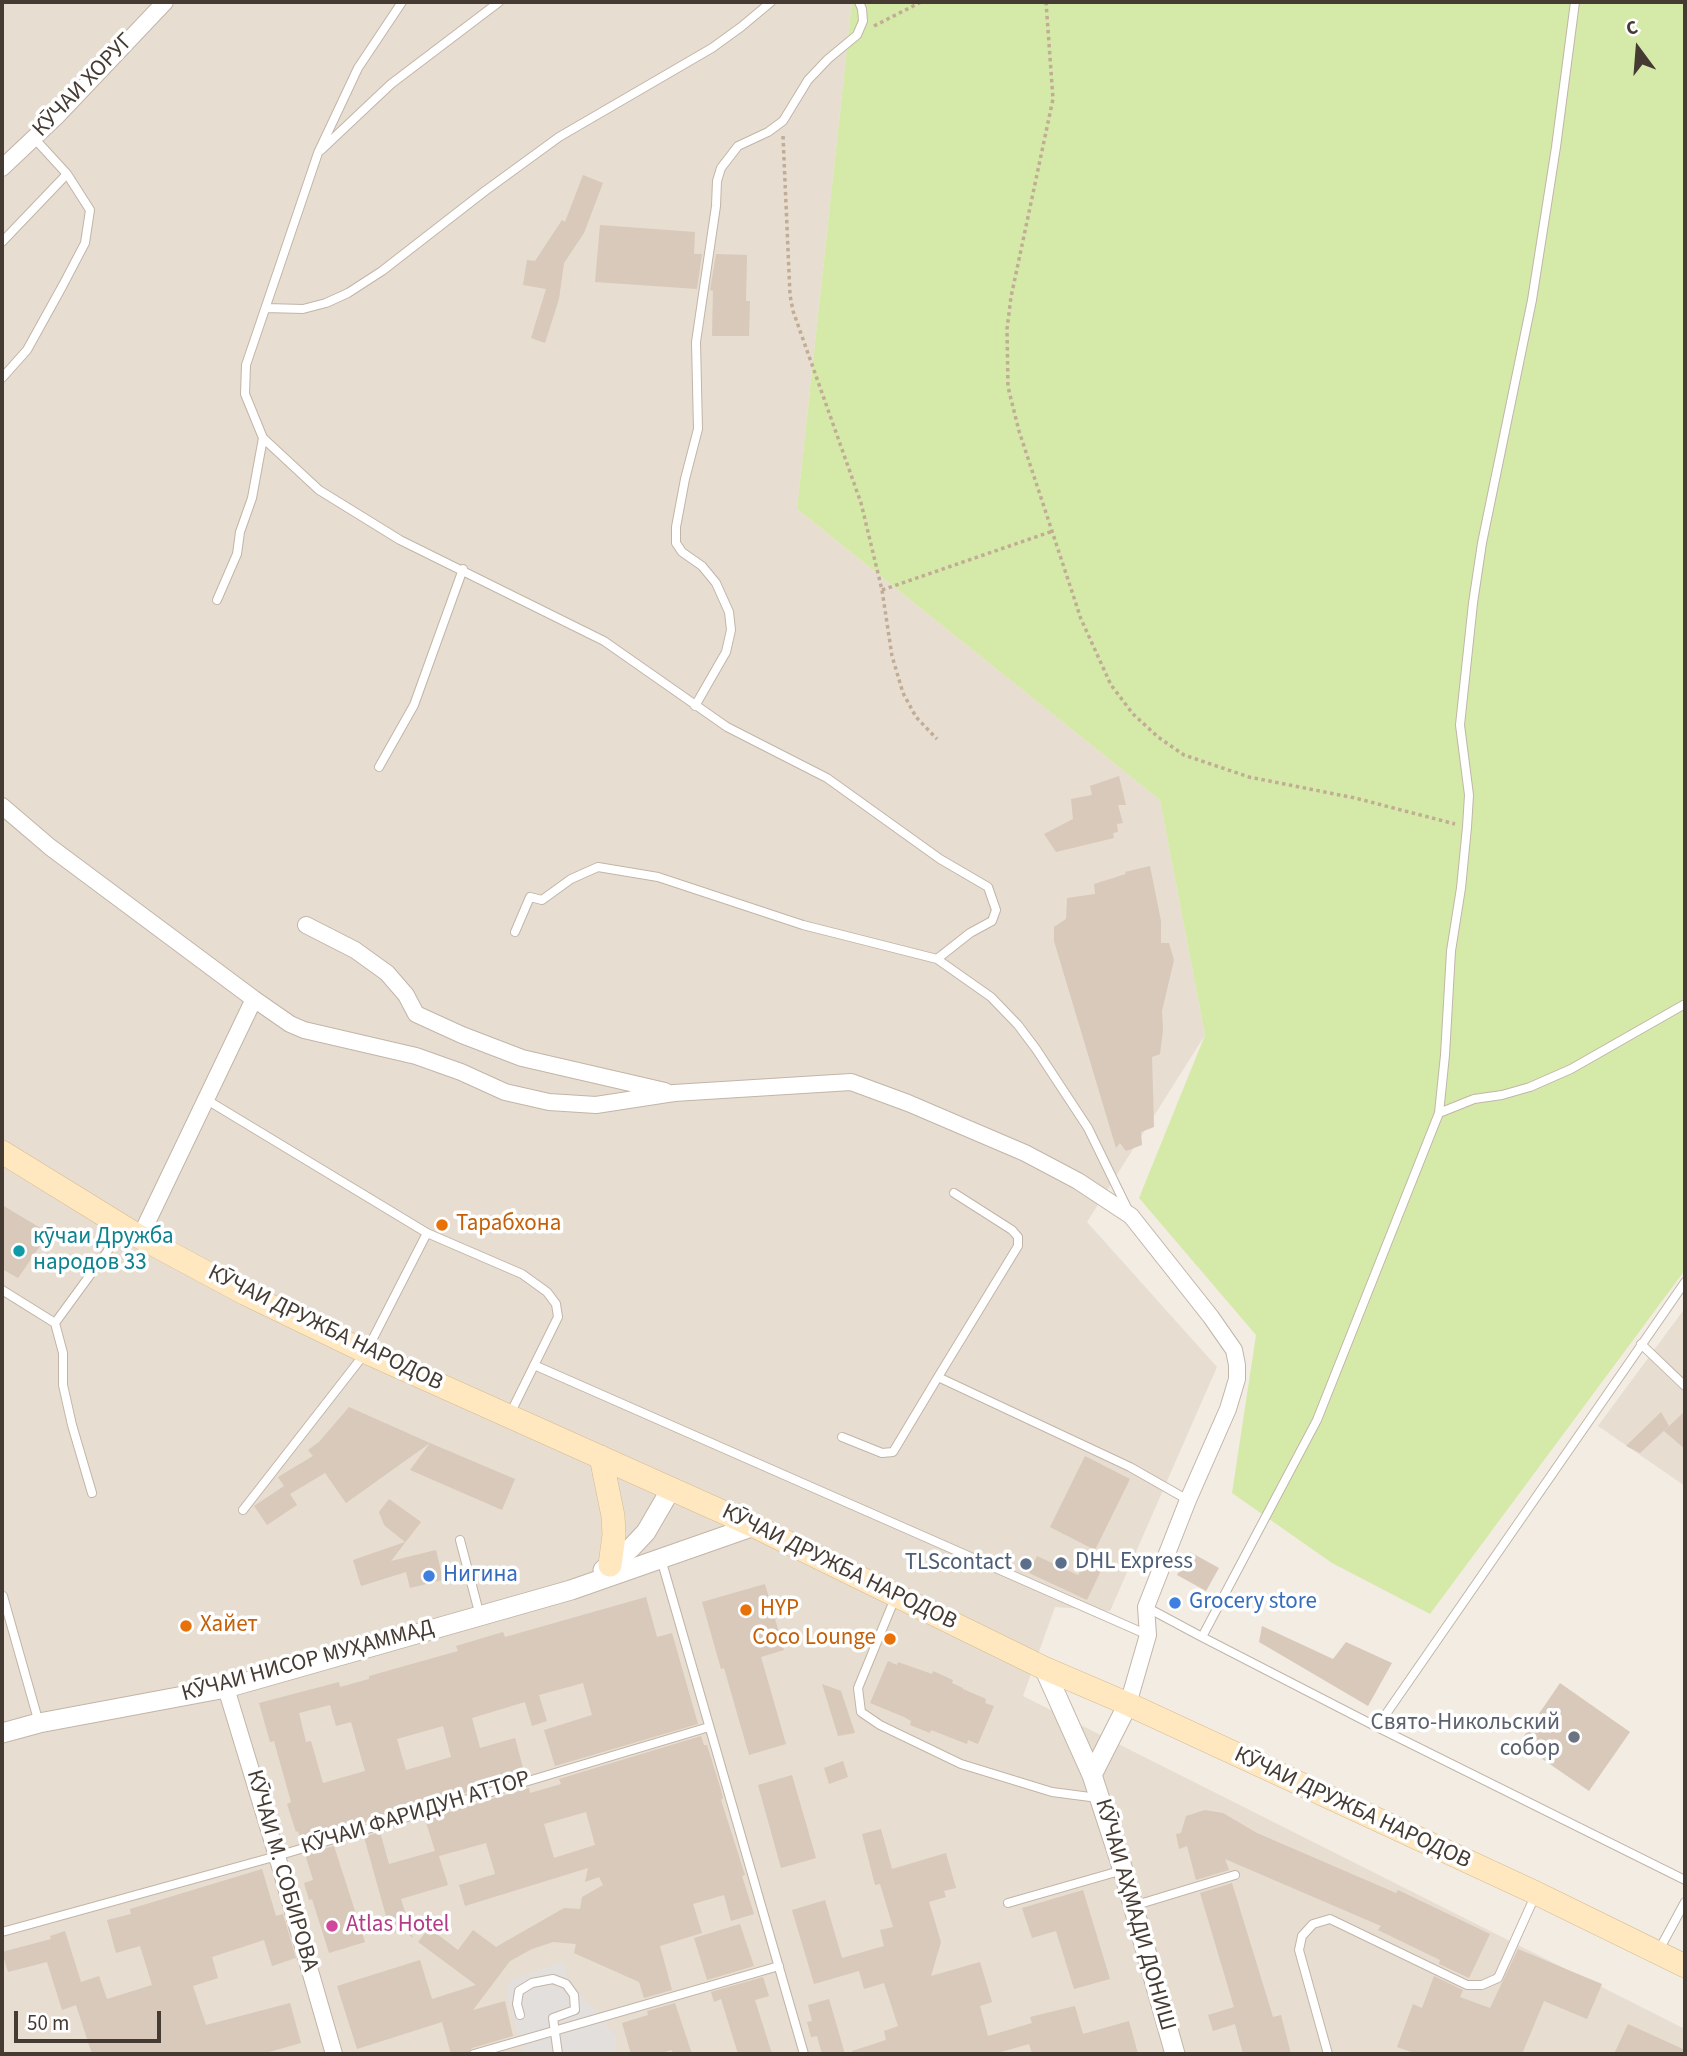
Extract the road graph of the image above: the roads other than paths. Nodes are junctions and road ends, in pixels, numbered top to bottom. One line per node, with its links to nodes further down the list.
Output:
1 (165, 2): 7 (street, КӮЧАИ ХОРУГ)
2 (402, 2): 8 (lane)
3 (499, 2): 8 (lane)
4 (771, 2): 12 (lane)
5 (859, 2): 17 (lane)
6 (1574, 2): 27 (lane)
7 (34, 138): 9 (street, КӮЧАИ ХОРУГ); 10 (lane)
8 (318, 153): 12 (lane)
9 (2, 168)
10 (67, 174): 11 (lane); 13 (lane)
11 (2, 242)
12 (266, 308): 14 (lane)
13 (2, 378)
14 (263, 439): 15 (lane); 16 (lane)
15 (463, 569): 17 (lane); 18 (lane)
16 (217, 600)
17 (695, 706): 22 (lane)
18 (379, 767)
19 (2, 806): 23 (street)
20 (306, 925): 25 (street)
21 (515, 932): 22 (lane)
22 (937, 959): 30 (lane)
23 (254, 999): 25 (street); 26 (street)
24 (1685, 1004): 27 (lane)
25 (674, 1093): 30 (street)
26 (207, 1100): 31 (street); 32 (lane)
27 (1439, 1113): 58 (lane)
28 (2, 1152): 31 (main road, КӮЧАИ ДРУЖБА НАРОДОВ)
29 (954, 1193): 39 (lane)
30 (1131, 1216): 46 (street)
31 (132, 1232): 35 (lane); 37 (main road, КӮЧАИ ДРУЖБА НАРОДОВ)
32 (427, 1233): 37 (lane); 38 (lane)
33 (1685, 1282): 36 (lane)
34 (2, 1290): 35 (lane)
35 (55, 1323): 45 (lane)
36 (1641, 1344): 40 (lane); 64 (lane)
37 (366, 1352): 41 (main road, КӮЧАИ ДРУЖБА НАРОДОВ); 47 (lane)
38 (534, 1365): 41 (lane); 57 (lane)
39 (938, 1377): 42 (lane); 46 (lane)
40 (1685, 1386)
41 (509, 1416): 43 (main road, КӮЧАИ ДРУЖБА НАРОДОВ)
42 (842, 1437)
43 (601, 1457): 44 (main road, КӮЧАИ ДРУЖБА НАРОДОВ); 51 (main road)
44 (671, 1489): 48 (main road, КӮЧАИ ДРУЖБА НАРОДОВ); 51 (street, КӮЧАИ НИСОР МУҲАММАД)
45 (92, 1493)
46 (1188, 1500): 55 (street)
47 (243, 1510)
48 (754, 1526): 50 (street, КӮЧАИ НИСОР МУҲАММАД); 54 (main road, КӮЧАИ ДРУЖБА НАРОДОВ)
49 (460, 1540): 56 (lane)
50 (661, 1559): 52 (street, КӮЧАИ НИСОР МУҲАММАД); 63 (lane)
51 (610, 1565): 52 (street, КӮЧАИ НИСОР МУҲАММАД)
52 (571, 1590): 56 (street, КӮЧАИ НИСОР МУҲАММАД)
53 (3, 1596): 62 (lane)
54 (896, 1596): 59 (main road, КӮЧАИ ДРУЖБА НАРОДОВ); 67 (lane)
55 (1146, 1607): 57 (street); 58 (lane)
56 (480, 1616): 60 (street, КӮЧАИ НИСОР МУҲАММАД)
57 (1148, 1636): 61 (street)
58 (1202, 1637): 64 (lane)
59 (1044, 1668): 61 (main road, КӮЧАИ ДРУЖБА НАРОДОВ); 66 (street, КӮЧАИ АҲМАДИ ДОНИШ)
60 (226, 1688): 62 (street, КӮЧАИ НИСОР МУҲАММАД); 68 (street, КӮЧАИ М. СОБИРОВА)
61 (1128, 1704): 66 (street); 72 (main road, КӮЧАИ ДРУЖБА НАРОДОВ)
62 (39, 1723): 65 (street, КӮЧАИ НИСОР МУҲАММАД)
63 (709, 1727): 68 (lane, КӮЧАИ ФАРИДУН АТТОР); 78 (lane)
64 (1377, 1727): 71 (lane)
65 (2, 1733)
66 (1093, 1775): 67 (street, КӮЧАИ АҲМАДИ ДОНИШ)
67 (1100, 1798): 69 (street, КӮЧАИ АҲМАДИ ДОНИШ)
68 (277, 1856): 76 (lane, КӮЧАИ ФАРИДУН АТТОР); 82 (street, КӮЧАИ М. СОБИРОВА)
69 (1123, 1870): 74 (lane); 75 (street, КӮЧАИ АҲМАДИ ДОНИШ)
70 (1235, 1875): 75 (lane)
71 (1685, 1880)
72 (1536, 1893): 77 (main road, КӮЧАИ ДРУЖБА НАРОДОВ); 87 (lane)
73 (1685, 1902): 77 (lane)
74 (1008, 1903)
75 (1133, 1906): 86 (street, КӮЧАИ АҲМАДИ ДОНИШ)
76 (2, 1932)
77 (1658, 1953): 79 (main road, КӮЧАИ ДРУЖБА НАРОДОВ)
78 (779, 1966): 81 (lane); 85 (lane)
79 (1685, 1966)
80 (520, 2015): 81 (lane)
81 (556, 2031): 83 (lane); 84 (lane)
82 (334, 2054)
83 (474, 2054)
84 (558, 2054)
85 (804, 2054)
86 (1175, 2054)
87 (1328, 2054)

